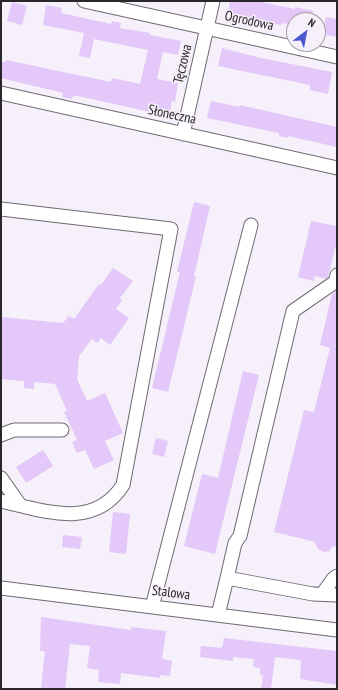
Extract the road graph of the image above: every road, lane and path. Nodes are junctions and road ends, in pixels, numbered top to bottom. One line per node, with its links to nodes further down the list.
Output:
1 (84, 1): 3 (street, Ogrodowa)
2 (213, 1): 3 (street, Tęczowa)
3 (207, 29): 4 (street, Ogrodowa); 6 (street, Tęczowa)
4 (337, 57)
5 (1, 93): 6 (street, Słoneczna)
6 (183, 134): 7 (street, Słoneczna)
7 (337, 168)
8 (1, 209): 17 (street)
9 (251, 225): 23 (street)
10 (337, 275): 19 (street)
11 (1, 422): 12 (street)
12 (14, 430): 13 (street); 14 (street)
13 (62, 430)
14 (1, 435)
15 (1, 478): 17 (street)
16 (1, 501): 17 (street)
17 (20, 505)
18 (337, 576): 21 (street)
19 (226, 578): 21 (street); 24 (street)
20 (1, 588): 23 (street, Stalowa)
21 (323, 593): 22 (street)
22 (337, 595)
23 (152, 607): 24 (street, Stalowa)
24 (218, 615): 25 (street, Stalowa)
25 (337, 630)

